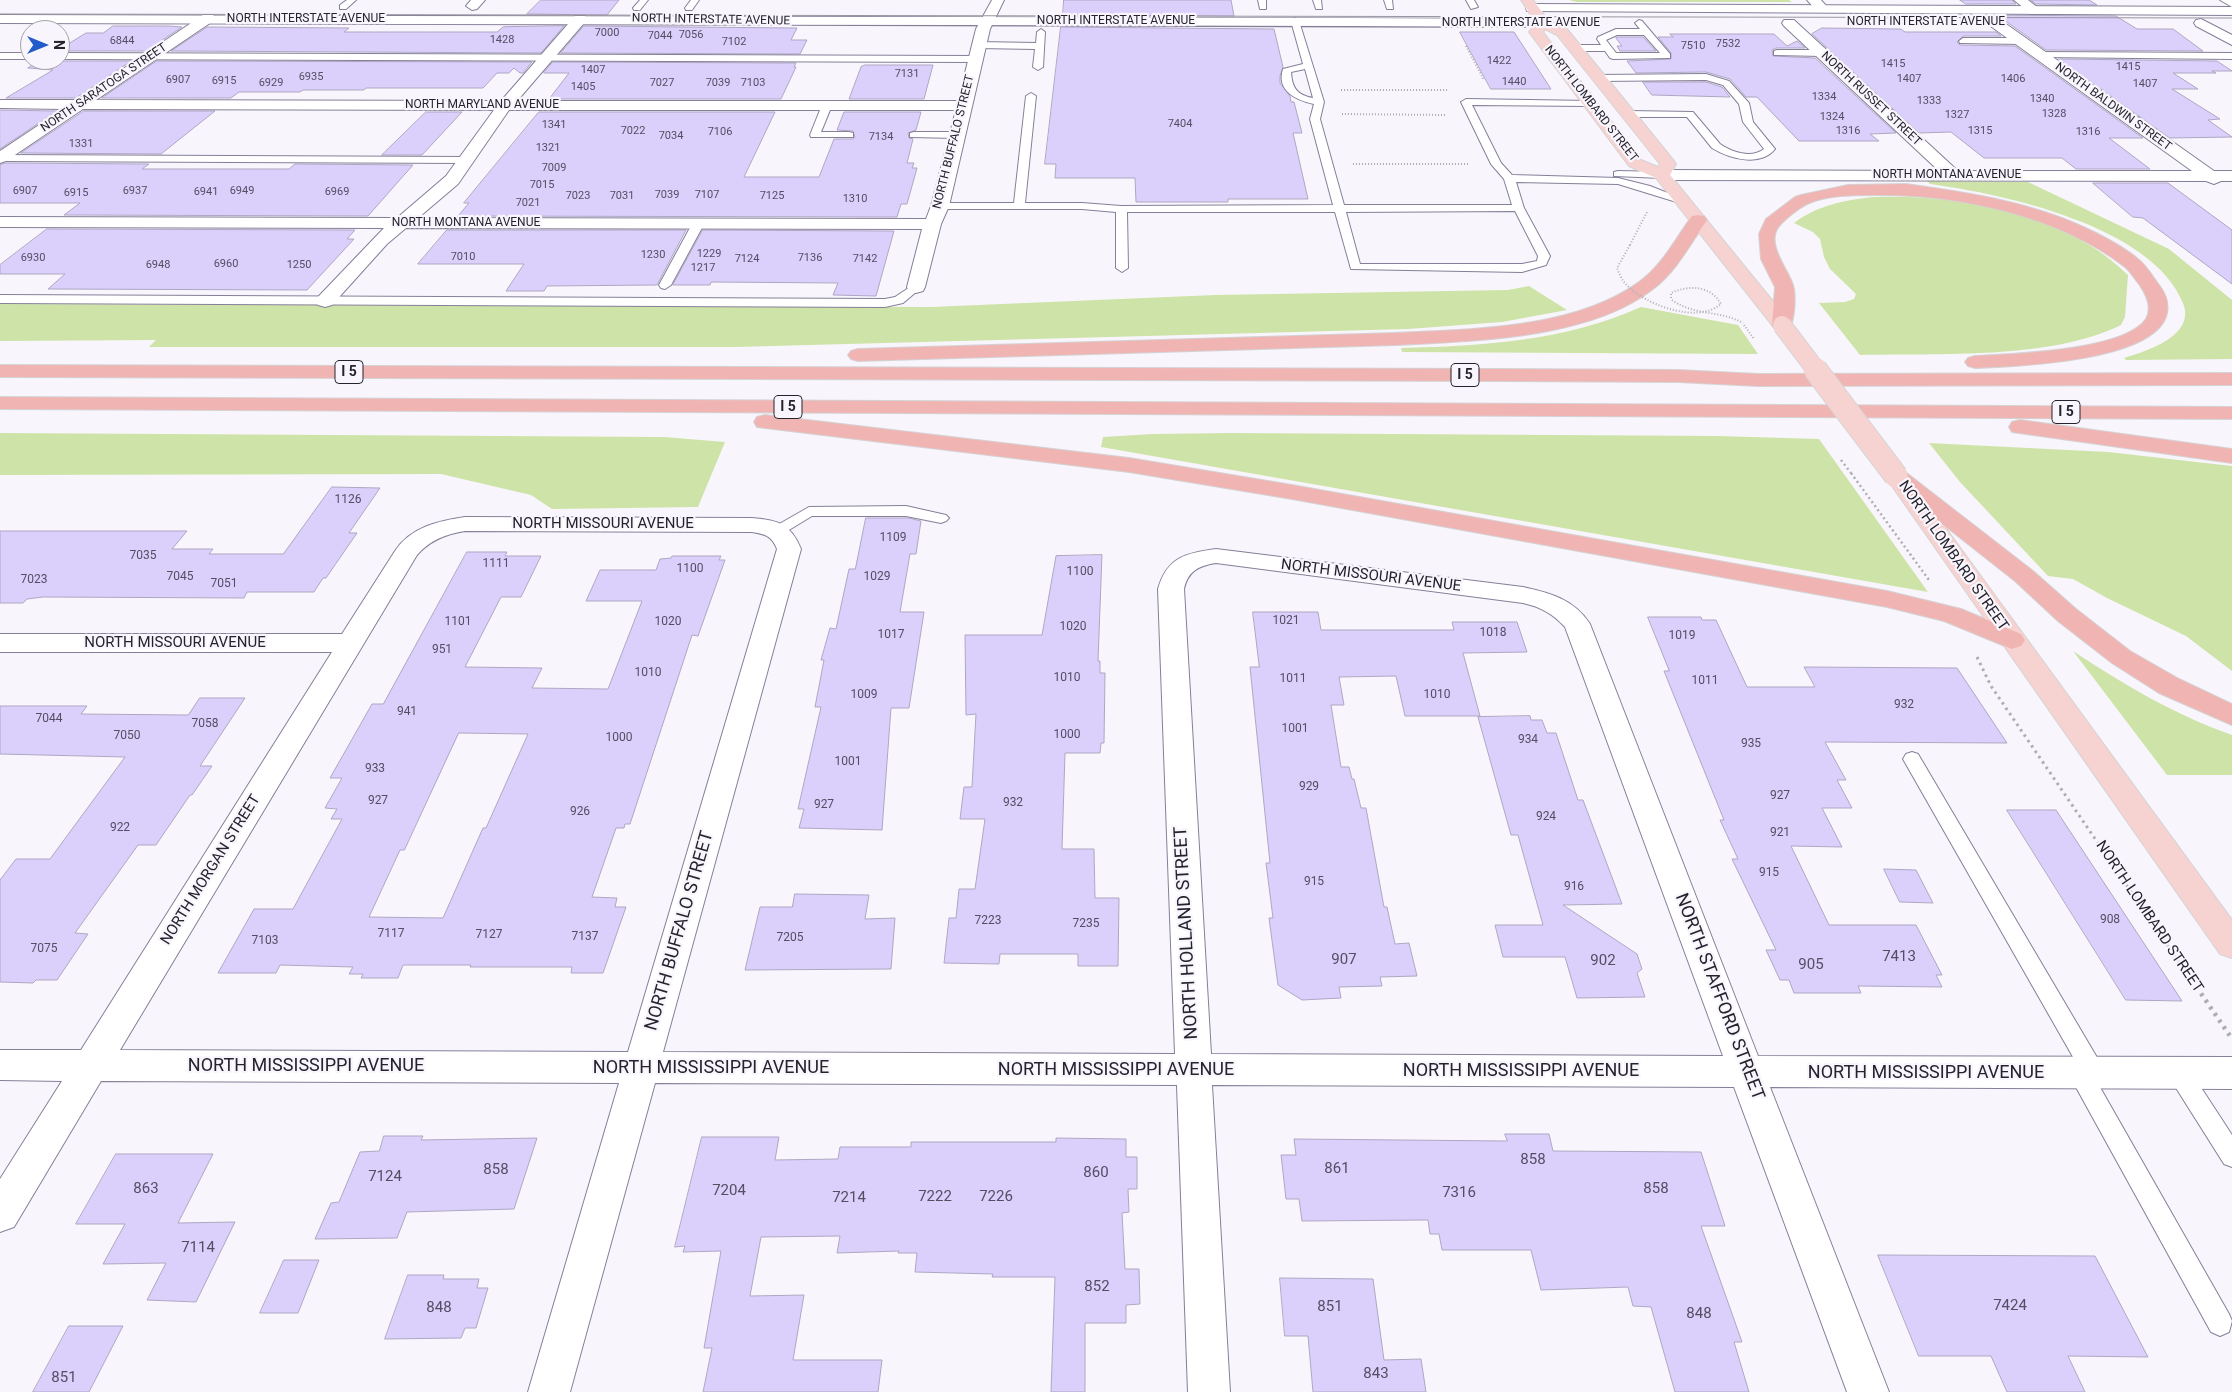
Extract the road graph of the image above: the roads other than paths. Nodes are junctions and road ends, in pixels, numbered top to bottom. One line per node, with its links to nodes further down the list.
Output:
1 (2020, 0): 27 (street)
2 (2226, 0): 3 (street)
3 (2232, 3)
4 (348, 4): 14 (street, NORTH INTERSTATE AVENUE); 15 (street, NORTH INTERSTATE AVENUE)
5 (641, 4): 6 (street, NORTH INTERSTATE AVENUE); 16 (street, NORTH INTERSTATE AVENUE)
6 (692, 4): 22 (street, NORTH INTERSTATE AVENUE)
7 (1321, 4): 13 (street)
8 (1393, 4): 19 (street)
9 (1529, 4): 10 (street, NORTH INTERSTATE AVENUE); 21 (street, NORTH INTERSTATE AVENUE); 34 (main road, NORTH LOMBARD STREET)
10 (1818, 4): 27 (street, NORTH INTERSTATE AVENUE)
11 (1260, 5): 18 (street)
12 (1476, 5): 20 (street, NORTH INTERSTATE AVENUE)
13 (1304, 6)
14 (194, 7)
15 (372, 7)
16 (570, 7)
17 (975, 7): 26 (street, NORTH INTERSTATE AVENUE)
18 (1280, 7)
19 (1373, 7)
20 (1455, 7)
21 (1513, 7)
22 (776, 8)
23 (874, 8): 24 (street)
24 (893, 8)
25 (1184, 8): 26 (street, NORTH INTERSTATE AVENUE)
26 (993, 9): 31 (street, NORTH INTERSTATE AVENUE); 32 (street, NORTH INTERSTATE AVENUE); 50 (street, NORTH BUFFALO STREET)
27 (2036, 11): 28 (street, NORTH INTERSTATE AVENUE)
28 (2232, 11)
29 (208, 18): 30 (street, NORTH INTERSTATE AVENUE); 31 (street, NORTH INTERSTATE AVENUE); 57 (street, NORTH SARATOGA STREET)
30 (0, 19)
31 (580, 19): 59 (street)
32 (1295, 21): 34 (street, NORTH INTERSTATE AVENUE); 60 (lane)
33 (1994, 22): 39 (street, NORTH INTERSTATE AVENUE); 40 (street, NORTH INTERSTATE AVENUE); 45 (street, NORTH BALDWIN STREET)
34 (1543, 23): 35 (street, NORTH INTERSTATE AVENUE); 48 (main road, NORTH LOMBARD STREET); 65 (main road, NORTH LOMBARD STREET)
35 (1569, 23)
36 (1603, 23): 42 (street, NORTH INTERSTATE AVENUE)
37 (1658, 23): 42 (street, NORTH INTERSTATE AVENUE)
38 (1811, 23): 52 (street, NORTH RUSSET STREET)
39 (1848, 23)
40 (2201, 23): 41 (street, NORTH INTERSTATE AVENUE); 46 (street)
41 (2232, 23)
42 (1643, 28): 49 (lane); 49 (lane)
43 (1041, 32): 47 (lane)
44 (1963, 40): 45 (lane)
45 (2021, 41): 53 (street, NORTH BALDWIN STREET)
46 (2232, 41)
47 (1040, 46): 50 (lane); 61 (lane)
48 (1575, 48): 49 (lane); 62 (main road, NORTH LOMBARD STREET)
49 (1608, 48)
50 (977, 52): 59 (lane); 70 (street, NORTH BUFFALO STREET)
51 (1777, 53): 52 (lane)
52 (1822, 53): 78 (street, NORTH RUSSET STREET)
53 (2041, 55): 58 (lane); 81 (street, NORTH BALDWIN STREET)
54 (0, 56): 55 (lane)
55 (20, 56)
56 (70, 56): 57 (lane)
57 (151, 56): 59 (lane); 67 (street, NORTH SARATOGA STREET)
58 (2232, 56)
59 (547, 57): 68 (street)
60 (1309, 66): 64 (lane); 64 (lane)
61 (1038, 67)
62 (1598, 78): 71 (main road, NORTH LOMBARD STREET); 75 (lane)
63 (1032, 96): 87 (lane)
64 (1320, 102): 90 (lane)
65 (1588, 103): 79 (main road, NORTH LOMBARD STREET); 83 (lane)
66 (0, 104): 67 (street, NORTH MARYLAND AVENUE)
67 (81, 104): 68 (street, NORTH MARYLAND AVENUE); 76 (street, NORTH SARATOGA STREET)
68 (504, 105): 69 (street, NORTH MARYLAND AVENUE); 77 (street)
69 (826, 106): 70 (street, NORTH MARYLAND AVENUE); 72 (lane)
70 (964, 106): 74 (street, NORTH BUFFALO STREET)
71 (1628, 114): 75 (lane); 79 (main road, NORTH LOMBARD STREET)
72 (849, 135)
73 (914, 135): 74 (lane)
74 (957, 135): 86 (street, NORTH BUFFALO STREET)
75 (1729, 153): 80 (lane)
76 (0, 158): 77 (lane)
77 (467, 160): 93 (street)
78 (1952, 174): 80 (street, NORTH MONTANA AVENUE); 81 (street, NORTH MONTANA AVENUE)
79 (1662, 175): 80 (street, NORTH MONTANA AVENUE); 83 (lane); 85 (main road, NORTH LOMBARD STREET)
80 (1744, 175)
81 (2211, 176): 82 (street, NORTH MONTANA AVENUE); 84 (street, NORTH BALDWIN STREET)
82 (2232, 176)
83 (1509, 178): 85 (lane); 88 (lane)
84 (2232, 191)
85 (1683, 201): 91 (main road, NORTH LOMBARD STREET)
86 (940, 206): 87 (lane); 95 (street, NORTH BUFFALO STREET)
87 (1019, 206): 89 (lane)
88 (1519, 208): 90 (lane); 90 (lane)
89 (1121, 209): 90 (lane); 96 (lane)
90 (1339, 209)
91 (1698, 220): 101 (main road, NORTH LOMBARD STREET); 103 (highway)
92 (0, 222): 93 (street, NORTH MONTANA AVENUE)
93 (401, 223): 94 (street, NORTH MONTANA AVENUE); 100 (street)
94 (698, 224): 95 (street, NORTH MONTANA AVENUE); 97 (lane)
95 (932, 224): 98 (street, NORTH BUFFALO STREET)
96 (1122, 268)
97 (665, 284)
98 (916, 287): 100 (lane)
99 (0, 300): 100 (lane)
100 (325, 301)
101 (1782, 325): 104 (highway); 111 (main road, NORTH LOMBARD STREET, bridge)
102 (0, 371): 103 (highway, I 5)
103 (697, 373): 104 (highway, I 5)
104 (1678, 376): 105 (highway, I 5)
105 (2232, 379)
106 (0, 403): 107 (highway, I 5)
107 (624, 406): 108 (highway, I 5); 117 (highway)
108 (1900, 411): 109 (highway, I 5); 110 (highway)
109 (2232, 413)
110 (2232, 456)
111 (1896, 476): 117 (main road, NORTH LOMBARD STREET); 120 (highway)
112 (941, 518): 113 (lane)
113 (779, 530): 114 (street, NORTH MISSOURI AVENUE); 125 (street, NORTH BUFFALO STREET)
114 (429, 532): 119 (street, NORTH MORGAN STREET)
115 (1180, 567): 116 (street, NORTH MISSOURI AVENUE); 126 (street, NORTH HOLLAND STREET)
116 (1562, 607): 127 (street, NORTH STAFFORD STREET)
117 (2012, 640): 122 (main road, NORTH LOMBARD STREET)
118 (0, 643): 119 (street, NORTH MISSOURI AVENUE)
119 (350, 644): 124 (street, NORTH MORGAN STREET)
120 (2232, 715)
121 (1912, 759): 129 (lane)
122 (2232, 945)
123 (0, 1065): 124 (street, NORTH MISSISSIPPI AVENUE)
124 (91, 1065): 125 (street, NORTH MISSISSIPPI AVENUE); 132 (street, NORTH MORGAN STREET)
125 (642, 1068): 126 (street, NORTH MISSISSIPPI AVENUE); 134 (street, NORTH BUFFALO STREET)
126 (1194, 1070): 127 (street, NORTH MISSISSIPPI AVENUE); 135 (street, NORTH HOLLAND STREET)
127 (1747, 1072): 129 (street, NORTH MISSISSIPPI AVENUE); 136 (street, NORTH STAFFORD STREET)
128 (2179, 1072): 129 (street, NORTH MISSISSIPPI AVENUE); 130 (street, NORTH MISSISSIPPI AVENUE); 131 (lane)
129 (2087, 1073): 133 (lane)
130 (2232, 1073)
131 (2232, 1156)
132 (0, 1214)
133 (2220, 1323)
134 (550, 1392)
135 (1209, 1392)
136 (1868, 1392)

